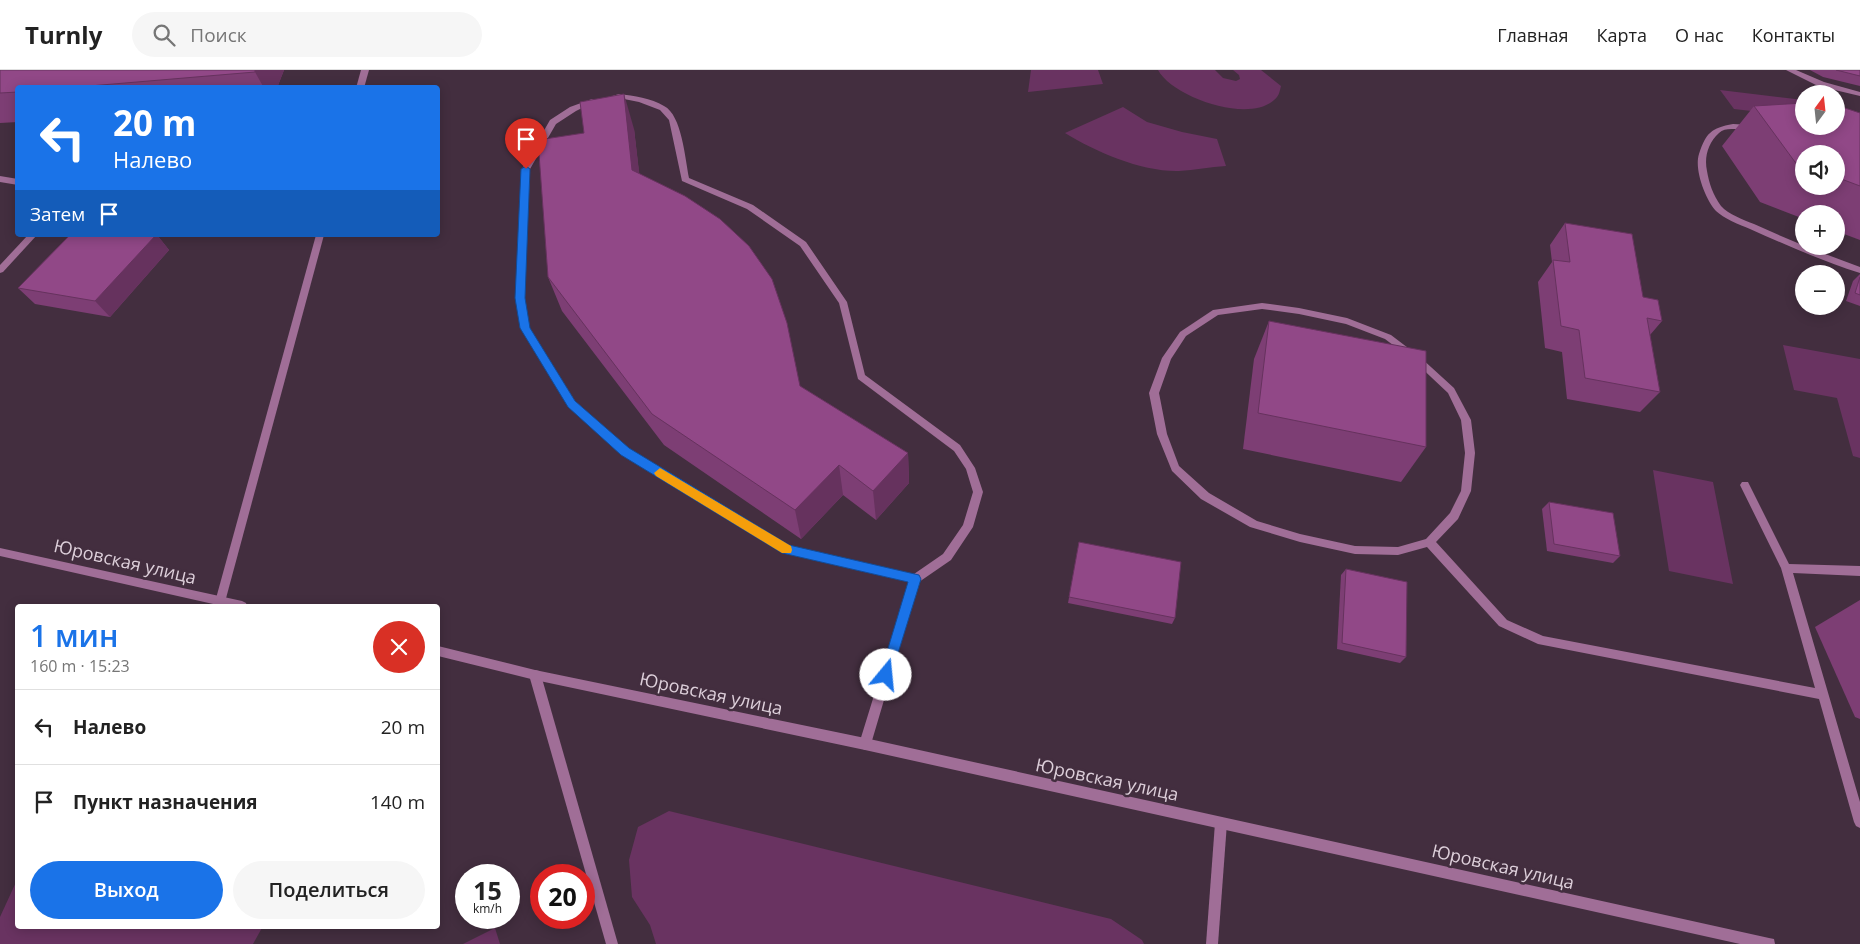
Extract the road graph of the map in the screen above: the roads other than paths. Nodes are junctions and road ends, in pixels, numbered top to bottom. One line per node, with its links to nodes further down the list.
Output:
1 (365, 70): 3 (street)
2 (1790, 70): 4 (street)
3 (361, 85)
4 (1860, 94)
5 (1760, 129): 11 (street)
6 (0, 180): 7 (street)
7 (15, 182)
8 (32, 237): 10 (street)
9 (319, 237): 18 (street)
10 (0, 270)
11 (1860, 270)
12 (1745, 485): 15 (street)
13 (1429, 542): 13 (street); 22 (street)
14 (0, 552): 18 (street, Юровская улица)
15 (1786, 568): 16 (street); 22 (street)
16 (1860, 571)
17 (915, 579): 17 (street); 23 (street)
18 (220, 602): 19 (street, Юровская улица)
19 (231, 604)
20 (440, 651): 21 (street, Юровская улица)
21 (535, 675): 23 (street, Юровская улица); 27 (street)
22 (1823, 695): 24 (street)
23 (865, 744): 26 (street, Юровская улица)
24 (1856, 793): 25 (street)
25 (1860, 822)
26 (1221, 823): 28 (street); 29 (street, Юровская улица)
27 (612, 944)
28 (1212, 944)
29 (1770, 944)

